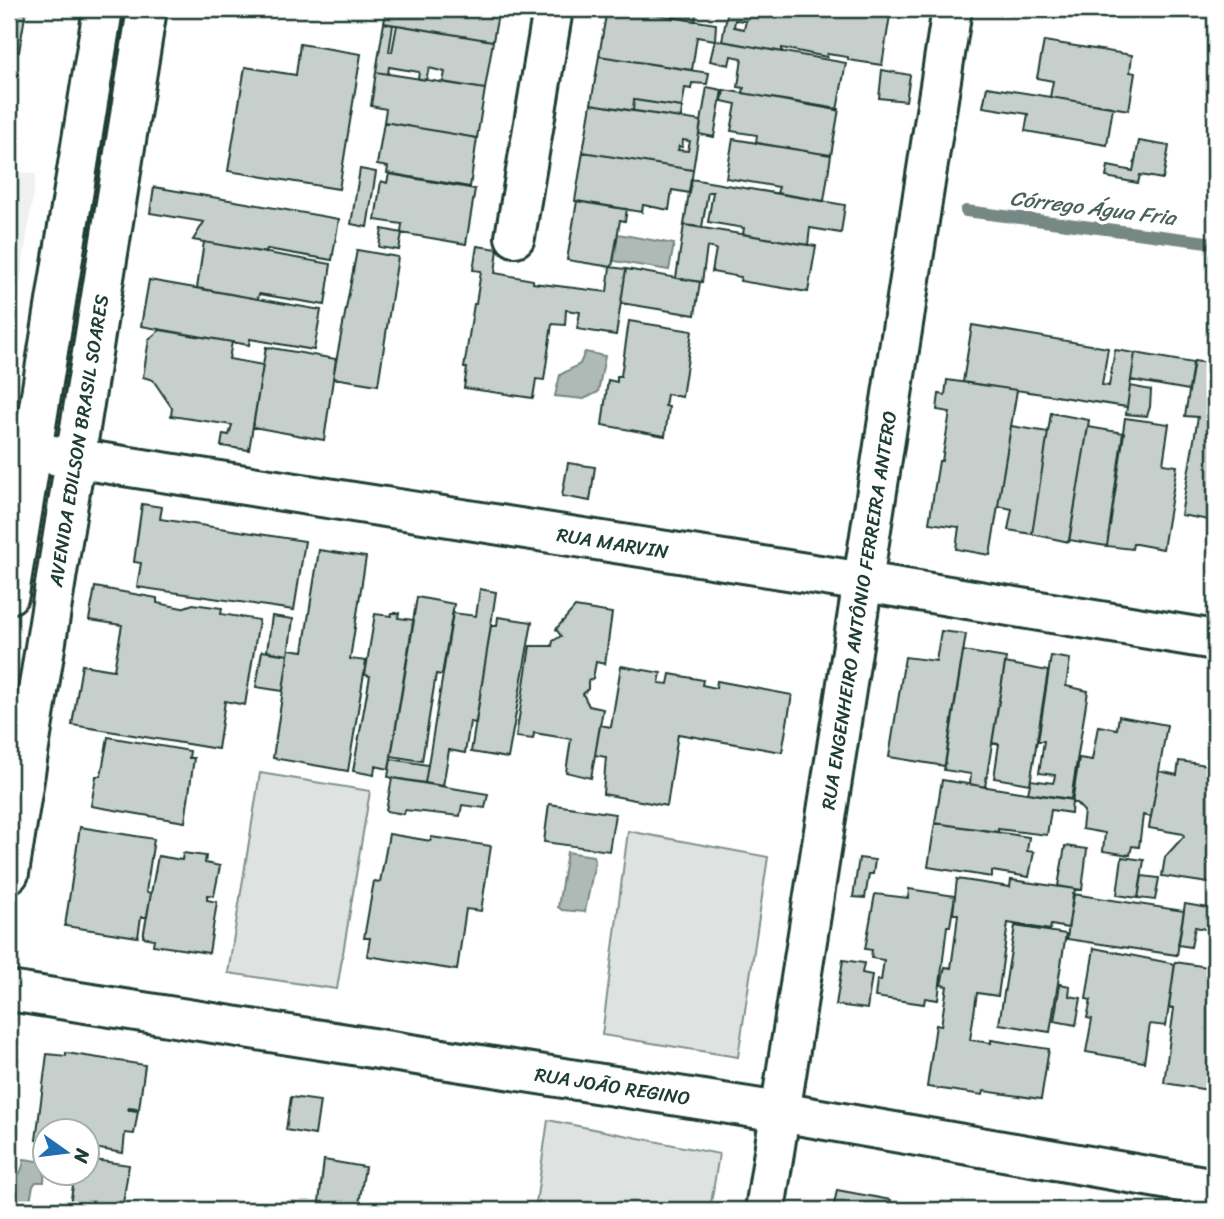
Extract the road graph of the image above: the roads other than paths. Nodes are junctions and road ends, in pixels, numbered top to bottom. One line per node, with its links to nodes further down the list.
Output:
1 (103, 9): 6 (street)
2 (147, 9): 7 (street, AVENIDA EDILSON BRASIL SOARES)
3 (553, 9): 5 (street)
4 (952, 9): 8 (street, RUA ENGENHEIRO ANTÔNIO FERREIRA ANTERO)
5 (515, 237)
6 (20, 450): 7 (street, RUA MARVIN); 9 (street)
7 (75, 459): 8 (street, RUA MARVIN); 11 (street, AVENIDA EDILSON BRASIL SOARES)
8 (864, 582): 10 (street, RUA MARVIN); 13 (street, RUA ENGENHEIRO ANTÔNIO FERREIRA ANTERO)
9 (9, 594)
10 (1215, 640)
11 (9, 873)
12 (9, 991): 13 (street, RUA JOÃO REGINO)
13 (780, 1112): 14 (street, RUA JOÃO REGINO); 15 (street, RUA ENGENHEIRO ANTÔNIO FERREIRA ANTERO)
14 (1215, 1188)
15 (765, 1210)

